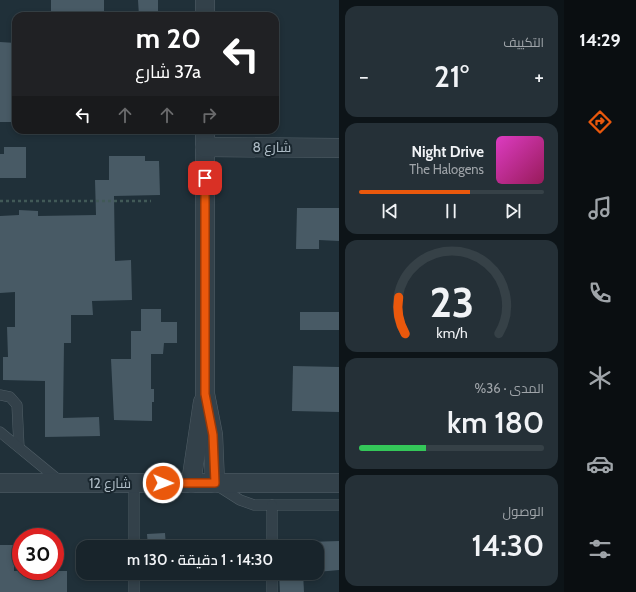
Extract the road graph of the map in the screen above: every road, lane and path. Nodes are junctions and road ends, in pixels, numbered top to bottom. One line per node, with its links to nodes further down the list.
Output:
1 (205, 0): 2 (street)
2 (205, 12)
3 (205, 139): 4 (street, شارع 8); 7 (street)
4 (339, 148)
5 (0, 201): 6 (path)
6 (151, 201)
7 (205, 394): 14 (street); 15 (street)
8 (0, 395): 10 (lane)
9 (0, 432): 10 (lane)
10 (19, 447): 12 (lane)
11 (0, 483): 12 (street, شارع 12)
12 (62, 483): 13 (street, شارع 12)
13 (134, 483): 14 (street, شارع 12); 19 (lane)
14 (191, 483): 15 (street, شارع 12)
15 (215, 483): 16 (street, شارع 12); 17 (lane)
16 (339, 483)
17 (272, 505): 18 (lane); 20 (lane)
18 (339, 505)
19 (134, 540)
20 (272, 540)
21 (134, 580): 23 (lane)
22 (272, 580): 24 (lane)
23 (134, 592)
24 (272, 592)

